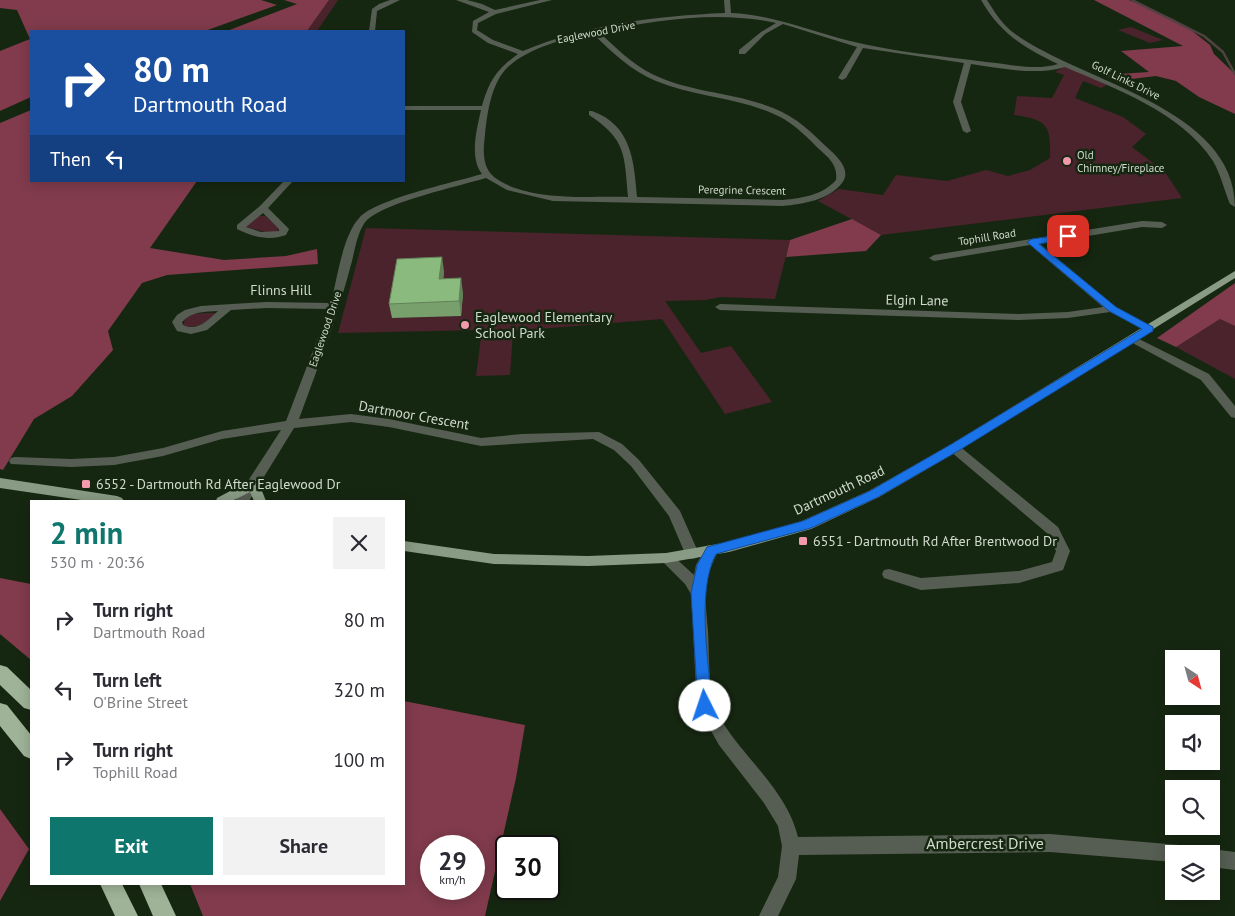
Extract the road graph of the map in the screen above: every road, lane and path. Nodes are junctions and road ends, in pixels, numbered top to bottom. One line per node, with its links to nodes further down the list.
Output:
1 (397, 0): 9 (street)
2 (458, 0): 6 (street)
3 (549, 0): 6 (street)
4 (727, 0): 7 (street)
5 (984, 0): 15 (street, Golf Links Drive)
6 (494, 12): 13 (street)
7 (728, 15): 8 (street, Eaglewood Drive); 10 (street, Eaglewood Drive)
8 (782, 22): 11 (street, Eaglewood Drive); 12 (street)
9 (372, 30)
10 (593, 30): 13 (street, Eaglewood Drive); 23 (street, Peregrine Crescent)
11 (862, 46): 14 (street, Eaglewood Drive); 16 (street)
12 (742, 52)
13 (522, 53): 18 (street, Eaglewood Drive)
14 (968, 61): 15 (street, Eaglewood Drive); 20 (street)
15 (1066, 64): 24 (street, Golf Links Drive)
16 (842, 78)
17 (405, 108): 18 (street)
18 (485, 108): 21 (street, Eaglewood Drive)
19 (592, 113): 23 (street)
20 (967, 131)
21 (488, 176): 23 (street, Peregrine Crescent); 30 (street, Eaglewood Drive)
22 (288, 182): 25 (street)
23 (632, 199)
24 (1235, 204)
25 (263, 208)
26 (1162, 225): 27 (street, Tophill Road)
27 (1032, 242): 28 (street, Tophill Road); 33 (street)
28 (934, 258)
29 (1235, 274): 34 (main road, Dartmouth Road)
30 (335, 306): 32 (street, Flinns Hill); 37 (street, Eaglewood Drive)
31 (720, 307): 33 (street, Elgin Lane)
32 (227, 309)
33 (1112, 309): 34 (street)
34 (1149, 329): 35 (main road, Dartmouth Road)
35 (1133, 339): 36 (street); 38 (main road, Dartmouth Road)
36 (1235, 414)
37 (291, 424): 39 (street, Dartmoor Crescent); 41 (street, Eaglewood Drive); 48 (street, Dartmoor Crescent)
38 (954, 448): 47 (main road, Dartmouth Road); 50 (street)
39 (15, 461)
40 (0, 482): 42 (main road)
41 (253, 484): 43 (main road); 44 (street, Eaglewood Drive); 45 (main road)
42 (111, 500)
43 (224, 500)
44 (243, 500)
45 (260, 500)
46 (405, 546): 49 (main road, Dartmouth Road)
47 (712, 550): 48 (main road, Dartmouth Road); 51 (street)
48 (692, 554): 49 (main road, Dartmouth Road)
49 (666, 558): 51 (street)
50 (889, 574)
51 (698, 593): 56 (street)
52 (0, 673): 53 (highway)
53 (30, 701)
54 (0, 710): 55 (highway)
55 (30, 749)
56 (791, 846): 57 (street, Ambercrest Drive); 64 (street)
57 (1165, 853)
58 (1220, 859): 59 (street)
59 (1235, 861)
60 (111, 885): 62 (highway)
61 (150, 885): 63 (highway)
62 (126, 916)
63 (165, 916)
64 (768, 916)

